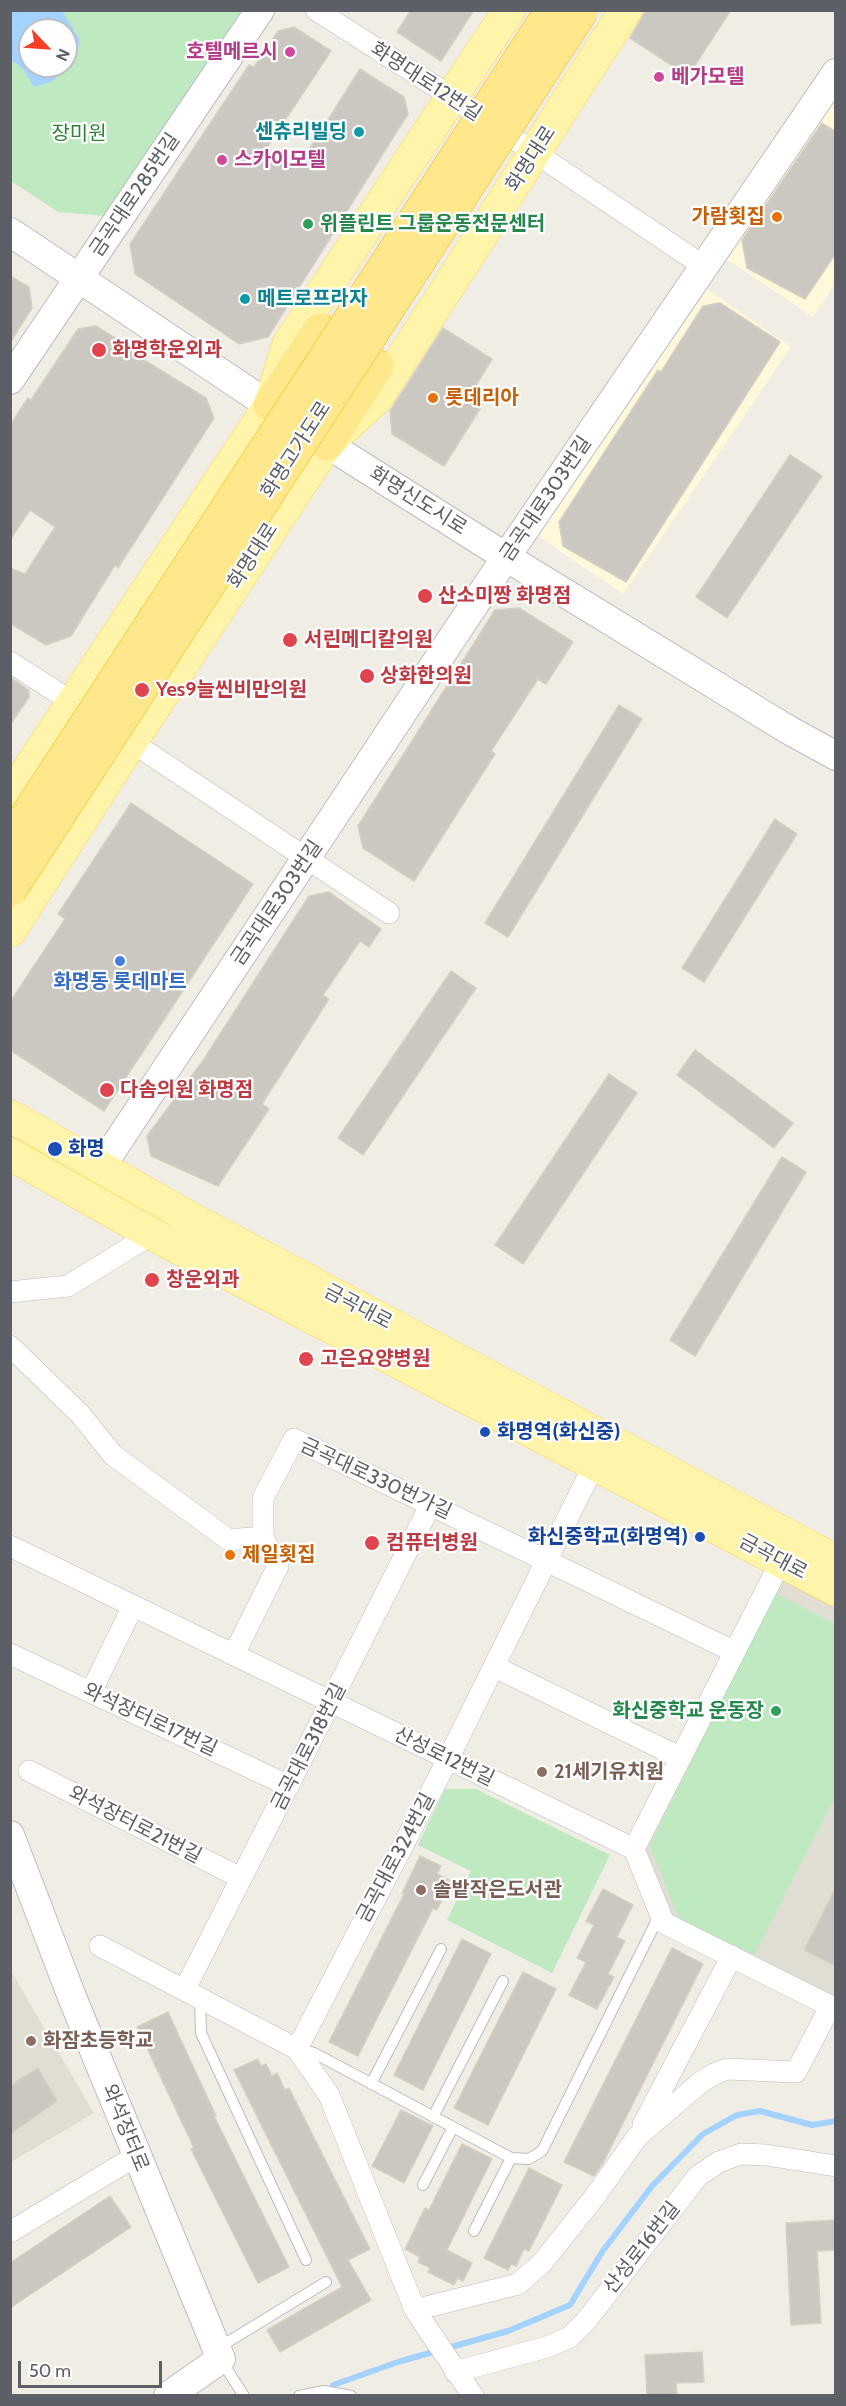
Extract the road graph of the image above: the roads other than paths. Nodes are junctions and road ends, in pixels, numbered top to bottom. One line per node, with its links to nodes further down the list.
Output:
1 (260, 10): 14 (street, 금곡대로285번길)
2 (316, 10): 10 (street, 화명대로12번길)
3 (509, 10): 10 (main road)
4 (531, 10): 16 (highway)
5 (552, 10): 24 (highway, 화명고가도로, bridge)
6 (582, 10): 26 (highway, 화명고가도로, bridge)
7 (605, 10): 17 (highway)
8 (626, 10): 11 (main road, 화명대로)
9 (836, 73): 13 (street, 금곡대로303번길)
10 (452, 98): 11 (street, 화명대로12번길); 16 (main road)
11 (535, 154): 13 (street, 화명대로12번길); 17 (main road, 화명대로)
12 (10, 232): 14 (street, 화명신도시로)
13 (705, 267): 18 (street, 금곡대로303번길)
14 (78, 278): 15 (street, 금곡대로285번길); 16 (street, 화명신도시로)
15 (10, 380)
16 (270, 405): 17 (street, 화명신도시로); 20 (main road)
17 (327, 444): 18 (street, 화명신도시로); 21 (main road, 화명대로)
18 (507, 557): 22 (street, 화명신도시로); 25 (street, 금곡대로303번길)
19 (10, 662): 20 (street)
20 (72, 702): 21 (street); 23 (main road)
21 (132, 741): 25 (street); 28 (main road, 화명대로)
22 (836, 756)
23 (10, 797)
24 (10, 841)
25 (307, 857): 27 (street); 31 (street, 금곡대로303번길)
26 (10, 890)
27 (389, 913)
28 (10, 931)
29 (10, 1116): 31 (main road, 금곡대로)
30 (10, 1154): 32 (main road, 금곡대로)
31 (101, 1167): 41 (main road, 금곡대로)
32 (152, 1234): 33 (street); 35 (main road, 금곡대로)
33 (10, 1292)
34 (10, 1346): 37 (street)
35 (595, 1463): 39 (street, 금곡대로324번길); 40 (main road, 금곡대로)
36 (431, 1504): 37 (street, 금곡대로330번가길); 39 (street, 금곡대로330번가길); 49 (street, 금곡대로318번길)
37 (264, 1537): 46 (street, 금곡대로330번가길)
38 (10, 1546): 43 (street, 산성로12번길)
39 (547, 1560): 44 (street, 금곡대로330번가길); 47 (street, 금곡대로324번길)
40 (781, 1561): 42 (main road, 금곡대로); 44 (street)
41 (836, 1561)
42 (836, 1590)
43 (133, 1606): 46 (street, 산성로12번길); 48 (street)
44 (735, 1652): 50 (street)
45 (10, 1654): 48 (street, 와석장터로17번길)
46 (234, 1654): 49 (street, 산성로12번길)
47 (495, 1667): 50 (street); 51 (street, 금곡대로324번길)
48 (91, 1692): 53 (street, 와석장터로17번길)
49 (332, 1702): 51 (street, 산성로12번길); 53 (street, 금곡대로318번길)
50 (681, 1758): 55 (street)
51 (448, 1759): 55 (street, 산성로12번길); 64 (street, 금곡대로324번길)
52 (29, 1771): 56 (street, 와석장터로21번길)
53 (289, 1786): 56 (street, 금곡대로318번길)
54 (10, 1835): 69 (street, 와석장터로)
55 (634, 1849): 57 (street)
56 (241, 1878): 62 (street, 금곡대로318번길)
57 (660, 1914): 60 (street); 70 (lane)
58 (100, 1946): 62 (street)
59 (441, 1949): 65 (lane)
60 (732, 1956): 63 (street); 68 (street)
61 (503, 1981): 66 (lane)
62 (192, 1993): 64 (street); 75 (lane)
63 (833, 2008): 68 (street)
64 (297, 2049): 65 (lane); 77 (street)
65 (371, 2084): 66 (lane)
66 (433, 2117): 67 (lane)
67 (453, 2127): 70 (lane); 72 (lane)
68 (637, 2137): 77 (street)
69 (136, 2156): 74 (street); 78 (street, 와석장터로)
70 (511, 2158): 73 (lane)
71 (836, 2166): 79 (street, 산성로16번길)
72 (423, 2185)
73 (474, 2231)
74 (10, 2232)
75 (306, 2260)
76 (326, 2282): 78 (lane)
77 (415, 2310): 79 (street)
78 (218, 2354): 80 (street); 81 (lane)
79 (455, 2372): 84 (street)
80 (168, 2396)
81 (244, 2396)
82 (299, 2396): 83 (lane)
83 (351, 2396)
84 (473, 2396)

